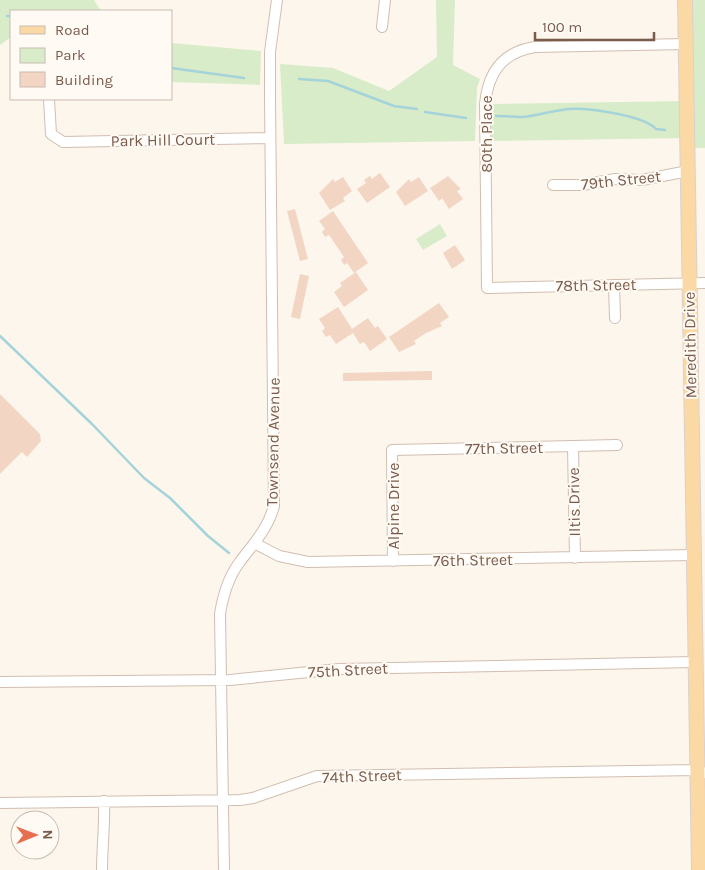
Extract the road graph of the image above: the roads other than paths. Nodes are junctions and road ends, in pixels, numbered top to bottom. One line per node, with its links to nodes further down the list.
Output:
1 (277, 0): 7 (street, Townsend Avenue)
2 (385, 0): 4 (street)
3 (685, 0): 5 (main road, Meredith Drive)
4 (382, 27)
5 (686, 44): 8 (main road, Meredith Drive); 13 (street, 80th Place)
6 (49, 100): 7 (street, Park Hill Court)
7 (270, 138): 18 (street, Townsend Avenue)
8 (688, 171): 9 (street, 79th Street); 11 (main road, Meredith Drive)
9 (553, 184)
10 (705, 283): 11 (street, 78th Street)
11 (689, 284): 12 (street, 78th Street); 19 (main road, Meredith Drive)
12 (614, 285): 13 (street, 78th Street); 14 (street)
13 (487, 288)
14 (615, 318)
15 (616, 445): 16 (street, 77th Street)
16 (573, 446): 17 (street, 77th Street); 20 (street, Iltis Drive)
17 (392, 450): 21 (street, Alpine Drive)
18 (256, 544): 21 (street, 76th Street); 23 (street, Townsend Avenue)
19 (694, 555): 20 (street, 76th Street); 22 (main road, Meredith Drive)
20 (575, 558): 21 (street, 76th Street)
21 (393, 561)
22 (695, 662): 23 (street, 75th Street); 25 (main road, Meredith Drive)
23 (220, 680): 24 (street, 75th Street); 26 (street, Townsend Avenue)
24 (0, 682)
25 (702, 769): 26 (street, 74th Street); 31 (main road, Meredith Drive)
26 (223, 800): 27 (street, 74th Street); 30 (street, Townsend Avenue)
27 (104, 801): 28 (street, 74th Street); 29 (street)
28 (0, 803)
29 (102, 870)
30 (224, 870)
31 (699, 870)

